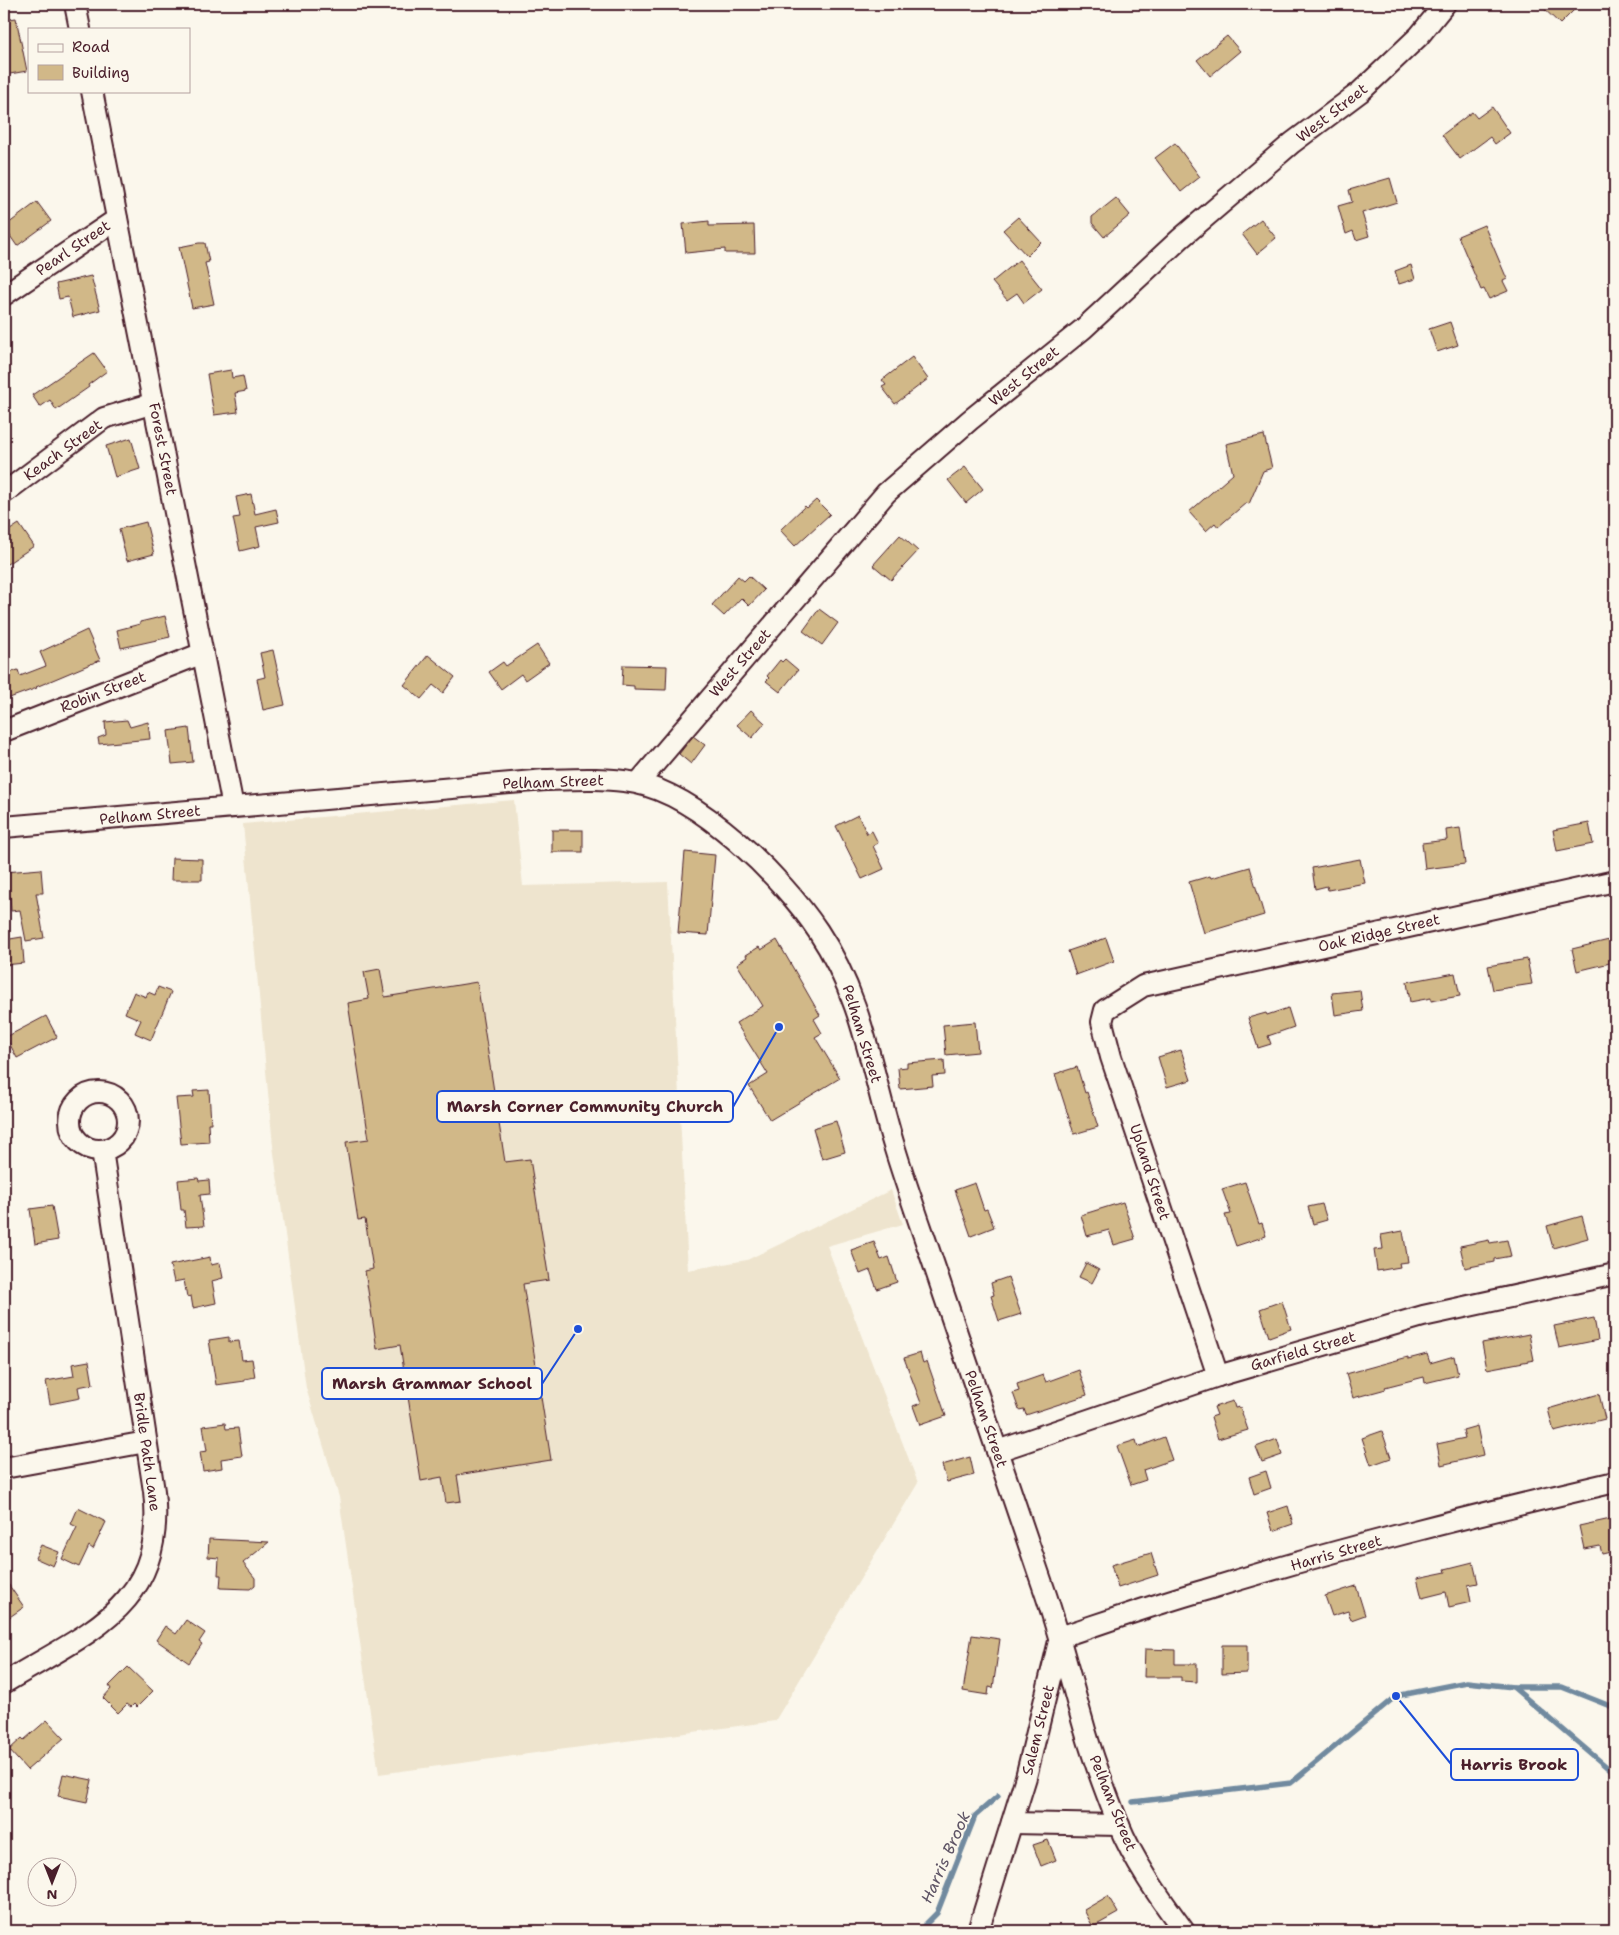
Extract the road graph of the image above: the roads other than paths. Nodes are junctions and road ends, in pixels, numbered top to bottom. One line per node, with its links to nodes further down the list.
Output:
1 (75, 4): 3 (street)
2 (1445, 4): 11 (street, West Street)
3 (80, 28)
4 (92, 92): 5 (street, Forest Street)
5 (117, 219): 6 (street, Pearl Street); 7 (street, Forest Street)
6 (4, 295)
7 (154, 403): 8 (street, Keach Street); 9 (street, Forest Street)
8 (4, 493)
9 (203, 653): 10 (street, Robin Street); 12 (street, Forest Street)
10 (4, 732)
11 (638, 783): 12 (street, Pelham Street); 20 (street, Pelham Street)
12 (233, 807): 13 (street, Pelham Street)
13 (4, 827)
14 (1615, 881): 15 (street, Oak Ridge Street)
15 (1144, 986): 18 (street, Upland Street)
16 (102, 1150): 19 (street, Bridle Path Lane)
17 (1615, 1274): 18 (street, Garfield Street)
18 (1218, 1376): 20 (street, Garfield Street)
19 (146, 1442): 21 (street); 24 (street, Bridle Path Lane)
20 (997, 1451): 23 (street, Pelham Street)
21 (4, 1468)
22 (1615, 1482): 23 (street, Harris Street)
23 (1060, 1637): 25 (street, Salem Street); 26 (street, Pelham Street)
24 (4, 1683)
25 (1012, 1822): 26 (street); 27 (street, Salem Street)
26 (1119, 1825): 28 (street, Pelham Street)
27 (978, 1931)
28 (1184, 1931)

